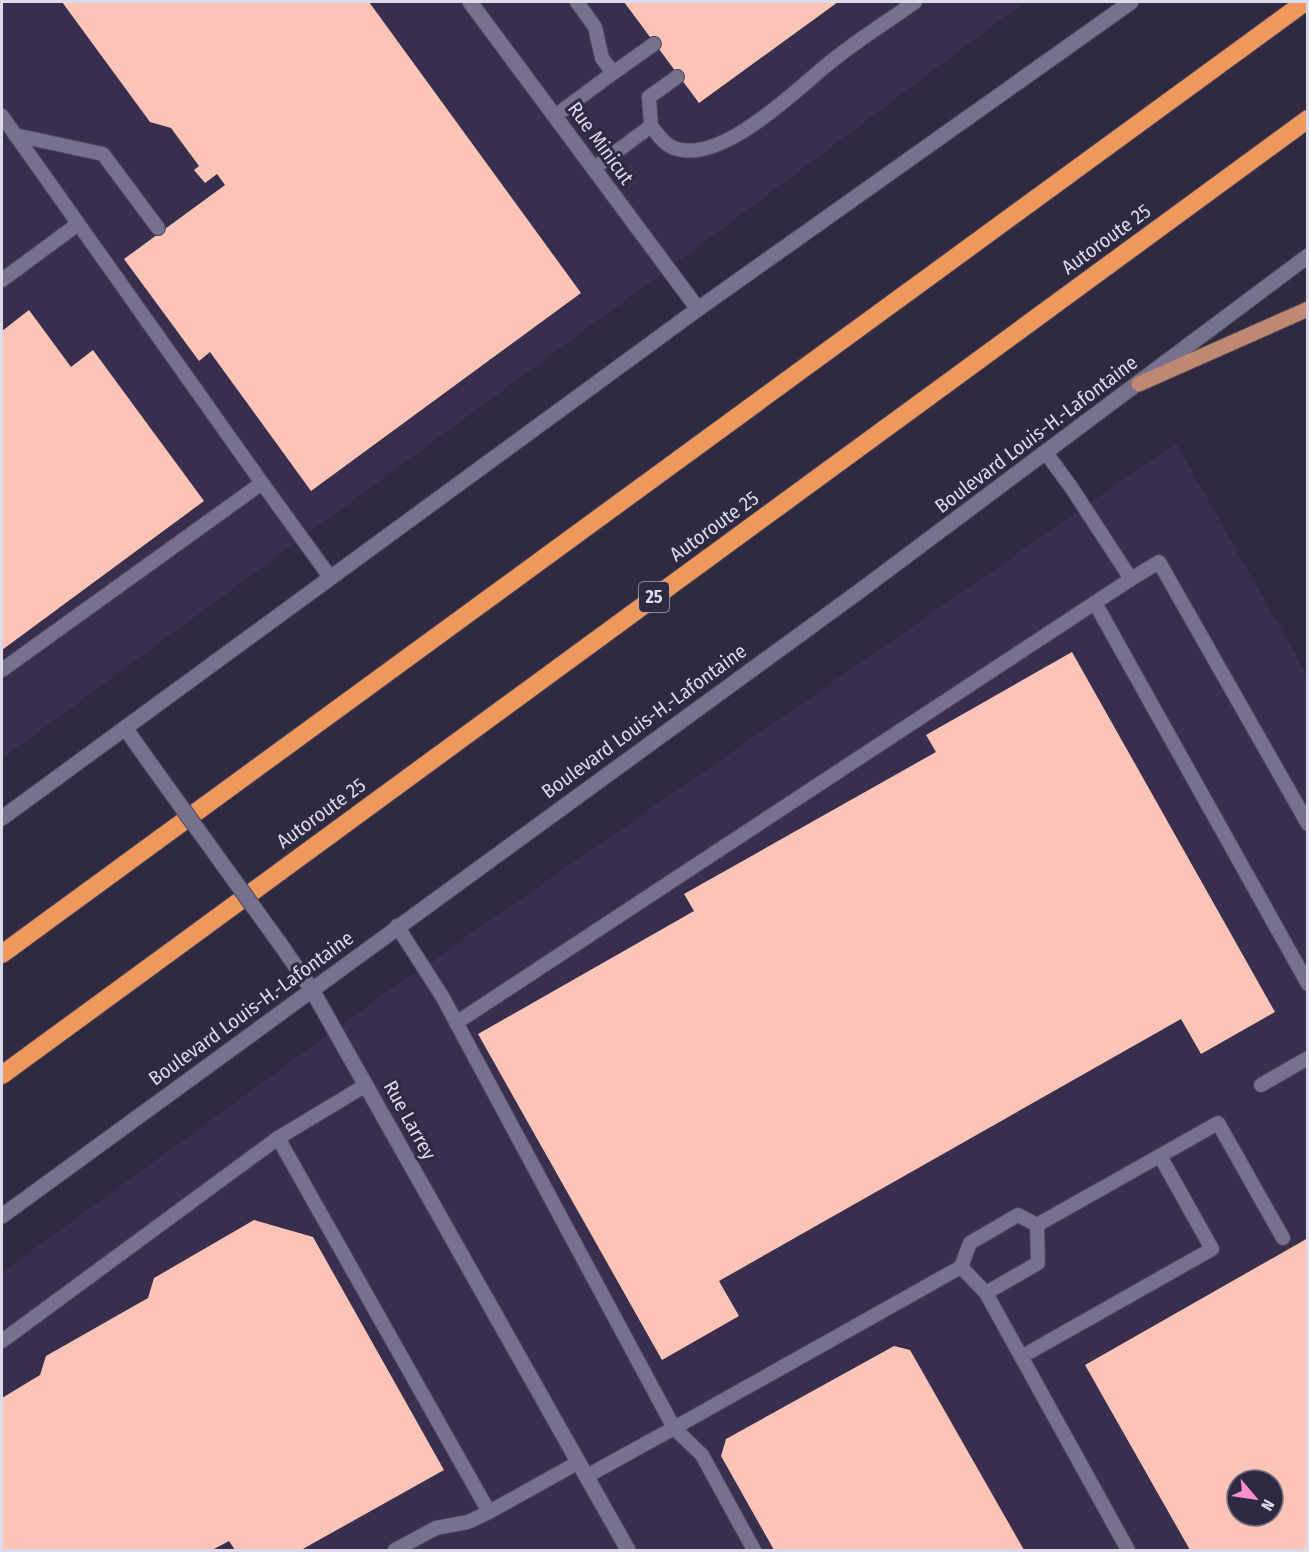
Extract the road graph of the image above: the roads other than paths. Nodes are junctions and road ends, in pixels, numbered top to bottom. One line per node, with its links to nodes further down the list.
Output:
1 (470, 2): 10 (main road, Rue Minicut)
2 (577, 2): 7 (lane)
3 (915, 2): 12 (lane)
4 (1131, 2): 19 (main road)
5 (1305, 2): 32 (highway)
6 (654, 44): 7 (lane)
7 (613, 73): 10 (lane)
8 (677, 77): 12 (lane)
9 (2, 116): 13 (lane)
10 (555, 116): 14 (main road, Rue Minicut)
11 (1308, 119): 37 (highway, Autoroute 25 / 25)
12 (651, 126): 14 (lane)
13 (15, 135): 15 (lane); 16 (lane)
14 (593, 169): 19 (main road, Rue Minicut)
15 (78, 224): 18 (lane); 23 (lane)
16 (158, 228)
17 (1308, 256): 21 (main road, Boulevard Louis-H.-Lafontaine)
18 (2, 280)
19 (698, 309): 24 (main road)
20 (1308, 309): 21 (main road)
21 (1139, 384): 22 (main road, Boulevard Louis-H.-Lafontaine)
22 (1046, 453): 25 (lane); 31 (main road, Boulevard Louis-H.-Lafontaine)
23 (262, 483): 24 (lane); 27 (lane)
24 (330, 577): 28 (main road)
25 (1131, 579): 26 (lane); 30 (lane)
26 (1095, 603): 33 (lane); 35 (lane)
27 (2, 670)
28 (124, 728): 29 (main road); 34 (main road, Rue Larrey, bridge)
29 (2, 818)
30 (1308, 824)
31 (398, 926): 34 (main road, Boulevard Louis-H.-Lafontaine); 35 (lane)
32 (2, 954)
33 (1308, 984)
34 (312, 990): 39 (main road, Rue Larrey); 42 (main road, Boulevard Louis-H.-Lafontaine)
35 (456, 1023): 49 (lane)
36 (1308, 1058): 38 (lane)
37 (2, 1075)
38 (1261, 1084)
39 (366, 1085): 40 (lane); 50 (main road, Rue Larrey)
40 (278, 1138): 47 (lane); 51 (lane)
41 (1160, 1156): 43 (lane); 44 (lane); 48 (lane)
42 (2, 1216)
43 (1037, 1225): 45 (lane); 46 (lane)
44 (1283, 1238)
45 (961, 1267): 46 (lane); 49 (lane)
46 (986, 1293): 48 (lane)
47 (2, 1341)
48 (1021, 1357): 55 (lane)
49 (674, 1428): 50 (lane); 54 (lane)
50 (583, 1469): 51 (lane); 53 (main road, Rue Larrey)
51 (489, 1512): 52 (lane)
52 (395, 1551)
53 (628, 1551)
54 (754, 1551)
55 (1128, 1551)

